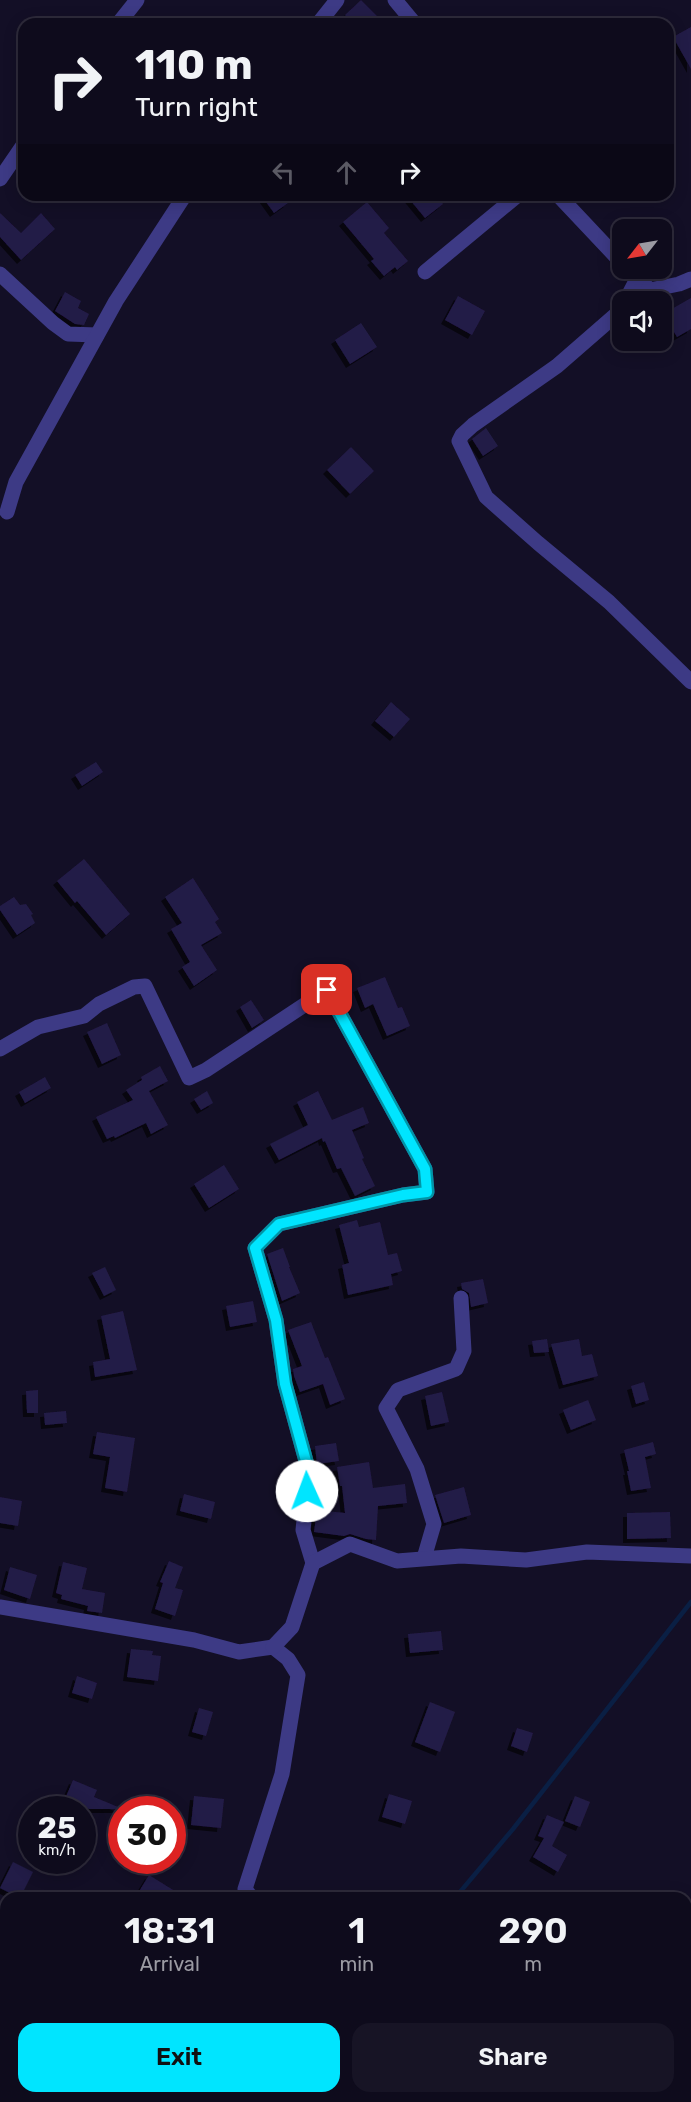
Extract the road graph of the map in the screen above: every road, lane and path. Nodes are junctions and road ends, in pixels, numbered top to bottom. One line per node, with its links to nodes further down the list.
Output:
1 (137, 0): 4 (street)
2 (337, 0): 5 (street)
3 (395, 0): 6 (street)
4 (123, 18)
5 (323, 18)
6 (410, 18)
7 (18, 153): 8 (street)
8 (0, 179)
9 (181, 201): 18 (street)
10 (511, 201): 13 (street)
11 (564, 201): 12 (street)
12 (612, 252)
13 (425, 272)
14 (0, 274): 18 (street)
15 (638, 279): 16 (street)
16 (691, 279)
17 (612, 318): 20 (street)
18 (97, 335): 19 (street)
19 (7, 512)
20 (691, 682)
21 (0, 1049): 25 (street)
22 (460, 1298): 24 (street)
23 (691, 1556): 24 (street)
24 (424, 1558): 25 (street)
25 (313, 1563): 27 (street)
26 (0, 1607): 27 (street)
27 (273, 1647): 28 (street)
28 (247, 1892)

